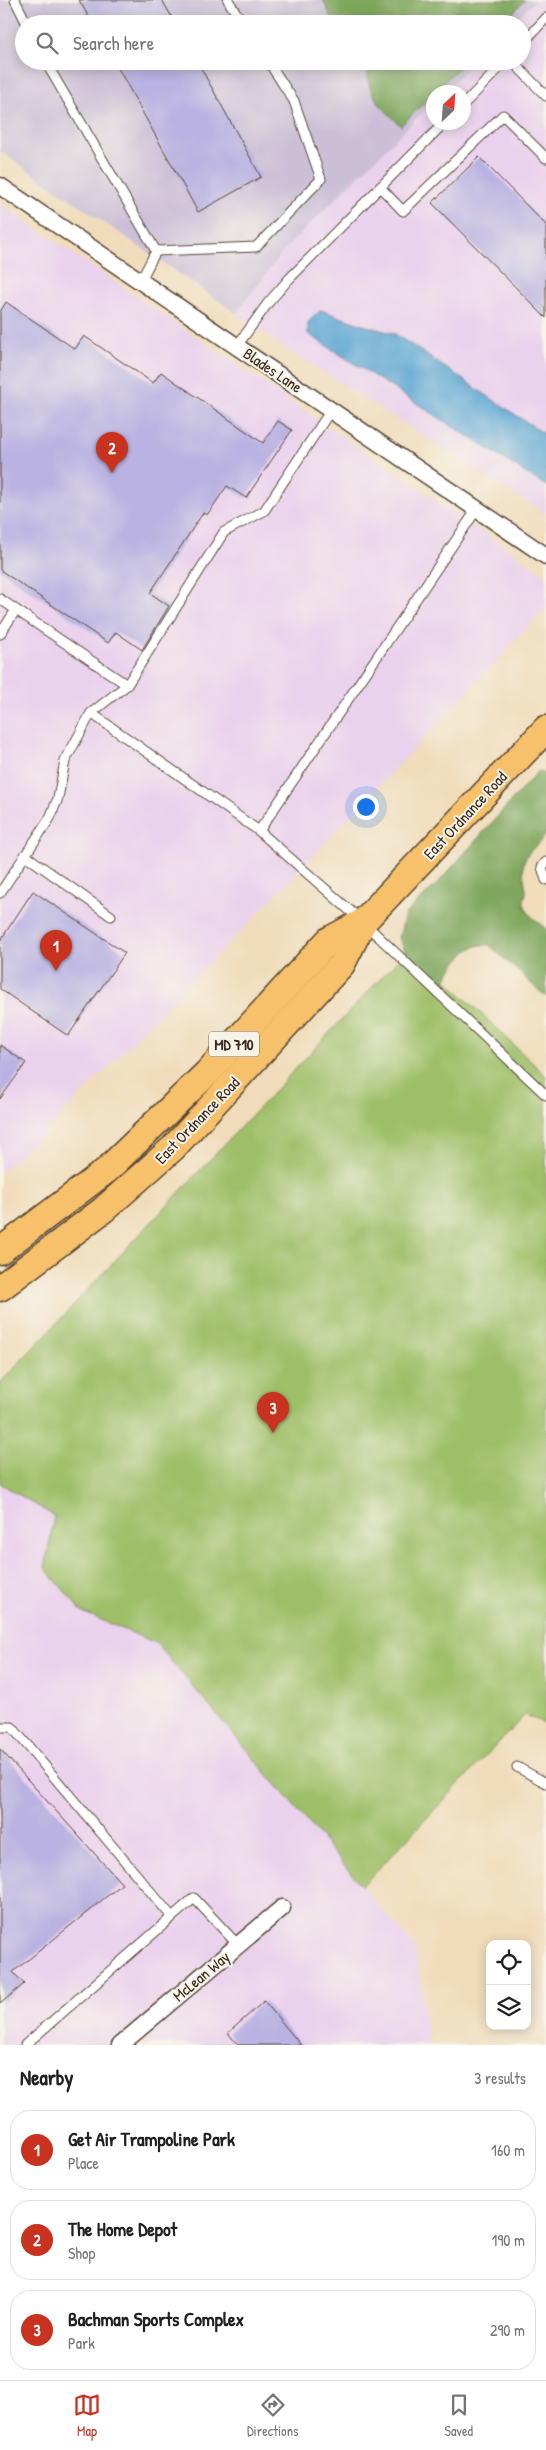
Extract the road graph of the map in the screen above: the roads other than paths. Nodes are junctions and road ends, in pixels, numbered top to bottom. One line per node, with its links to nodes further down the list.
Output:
1 (16, 0): 3 (lane)
2 (228, 0): 4 (lane)
3 (23, 15)
4 (237, 15)
5 (546, 18): 6 (lane)
6 (531, 34)
7 (50, 70): 17 (lane)
8 (274, 70): 17 (lane)
9 (497, 70): 12 (lane)
10 (521, 70): 11 (lane)
11 (546, 96)
12 (471, 97)
13 (437, 130): 16 (lane)
14 (546, 158): 16 (lane)
15 (0, 186): 18 (street, Blades Lane)
16 (380, 187): 19 (lane)
17 (156, 251): 18 (lane)
18 (141, 280): 19 (street, Blades Lane)
19 (238, 346): 20 (street, Blades Lane)
20 (331, 410): 21 (street, Blades Lane); 26 (lane)
21 (477, 509): 22 (street, Blades Lane); 29 (lane)
22 (546, 556)
23 (0, 599): 24 (lane)
24 (16, 610): 25 (lane); 26 (lane)
25 (0, 634)
26 (128, 685): 27 (lane)
27 (91, 713): 29 (lane); 30 (lane)
28 (546, 729): 35 (main road, East Ordnance Road / MD 710)
29 (259, 831): 35 (lane)
30 (25, 855): 33 (lane); 34 (lane)
31 (546, 862): 32 (lane)
32 (546, 880)
33 (0, 892)
34 (111, 916)
35 (363, 922): 36 (lane); 37 (main road, East Ordnance Road / MD 710); 38 (main road, East Ordnance Road / MD 710)
36 (546, 1095)
37 (0, 1251)
38 (0, 1288)
39 (0, 1727): 43 (lane)
40 (517, 1767): 41 (lane)
41 (546, 1783)
42 (282, 1908): 44 (street, McLean Way)
43 (172, 1917): 44 (lane); 45 (lane)
44 (238, 1945): 46 (street, McLean Way)
45 (25, 2045)
46 (120, 2045)

